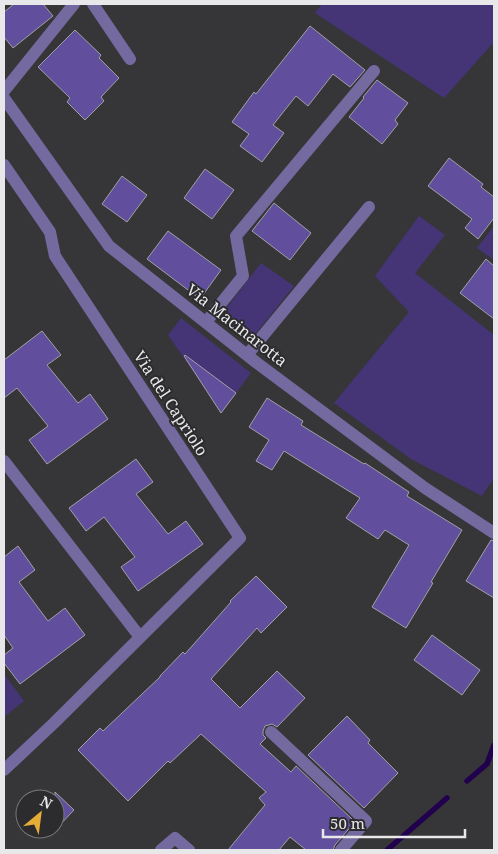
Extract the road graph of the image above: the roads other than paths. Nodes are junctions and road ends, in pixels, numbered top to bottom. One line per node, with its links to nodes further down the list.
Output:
1 (74, 4): 5 (street)
2 (93, 4): 3 (street)
3 (130, 59)
4 (374, 71): 9 (street)
5 (4, 91)
6 (4, 98): 9 (street, Via Macinarotta)
7 (4, 165): 13 (street, Via del Capriolo)
8 (369, 207): 10 (street)
9 (206, 322): 10 (street, Via Macinarotta)
10 (248, 355): 12 (street, Via Macinarotta)
11 (4, 461): 13 (street)
12 (494, 533)
13 (140, 637): 15 (street, Via del Capriolo)
14 (270, 732): 18 (street)
15 (4, 770)
16 (161, 850): 17 (street)
17 (189, 850)
18 (341, 850)

